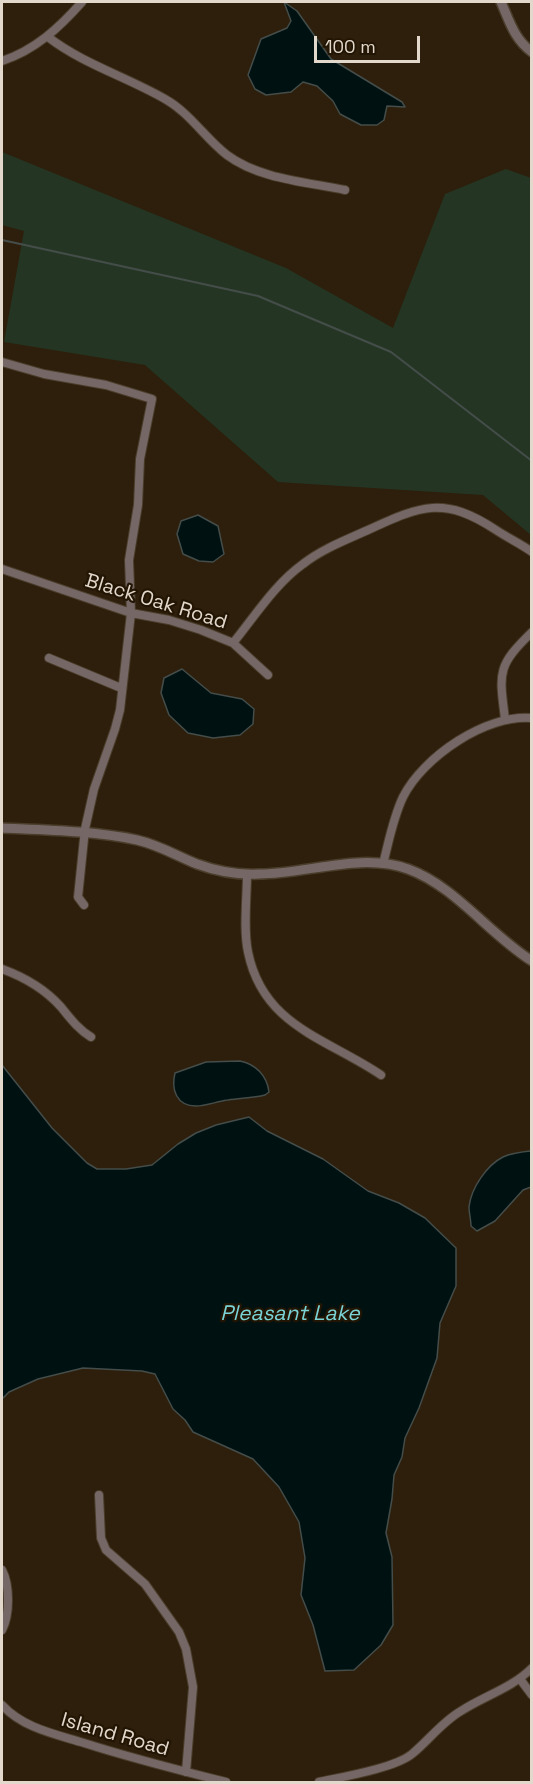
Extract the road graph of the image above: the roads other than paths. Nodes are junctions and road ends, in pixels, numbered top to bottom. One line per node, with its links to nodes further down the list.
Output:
1 (82, 2): 3 (street)
2 (501, 2): 4 (street)
3 (48, 37): 5 (street); 6 (street)
4 (531, 52)
5 (2, 61)
6 (345, 190)
7 (2, 362): 10 (street)
8 (531, 552): 12 (street, Black Oak Road)
9 (2, 569): 10 (street, Black Oak Road)
10 (131, 613): 12 (street, Black Oak Road); 15 (street)
11 (531, 632): 17 (street)
12 (233, 643): 14 (street)
13 (49, 658): 15 (street)
14 (268, 675)
15 (121, 688): 19 (street)
16 (531, 718): 17 (street)
17 (505, 719): 20 (street)
18 (2, 828): 19 (street)
19 (85, 834): 21 (street); 22 (street)
20 (383, 864): 21 (street); 23 (street)
21 (248, 874): 26 (street)
22 (84, 905)
23 (531, 961)
24 (2, 969): 25 (street)
25 (90, 1037)
26 (381, 1076)
27 (99, 1495): 34 (street)
28 (2, 1570): 29 (street)
29 (2, 1630)
30 (531, 1668): 31 (street)
31 (520, 1679): 32 (street); 36 (street)
32 (531, 1695)
33 (2, 1705): 34 (street, Island Road)
34 (186, 1772): 35 (street, Island Road)
35 (225, 1782)
36 (319, 1782)

